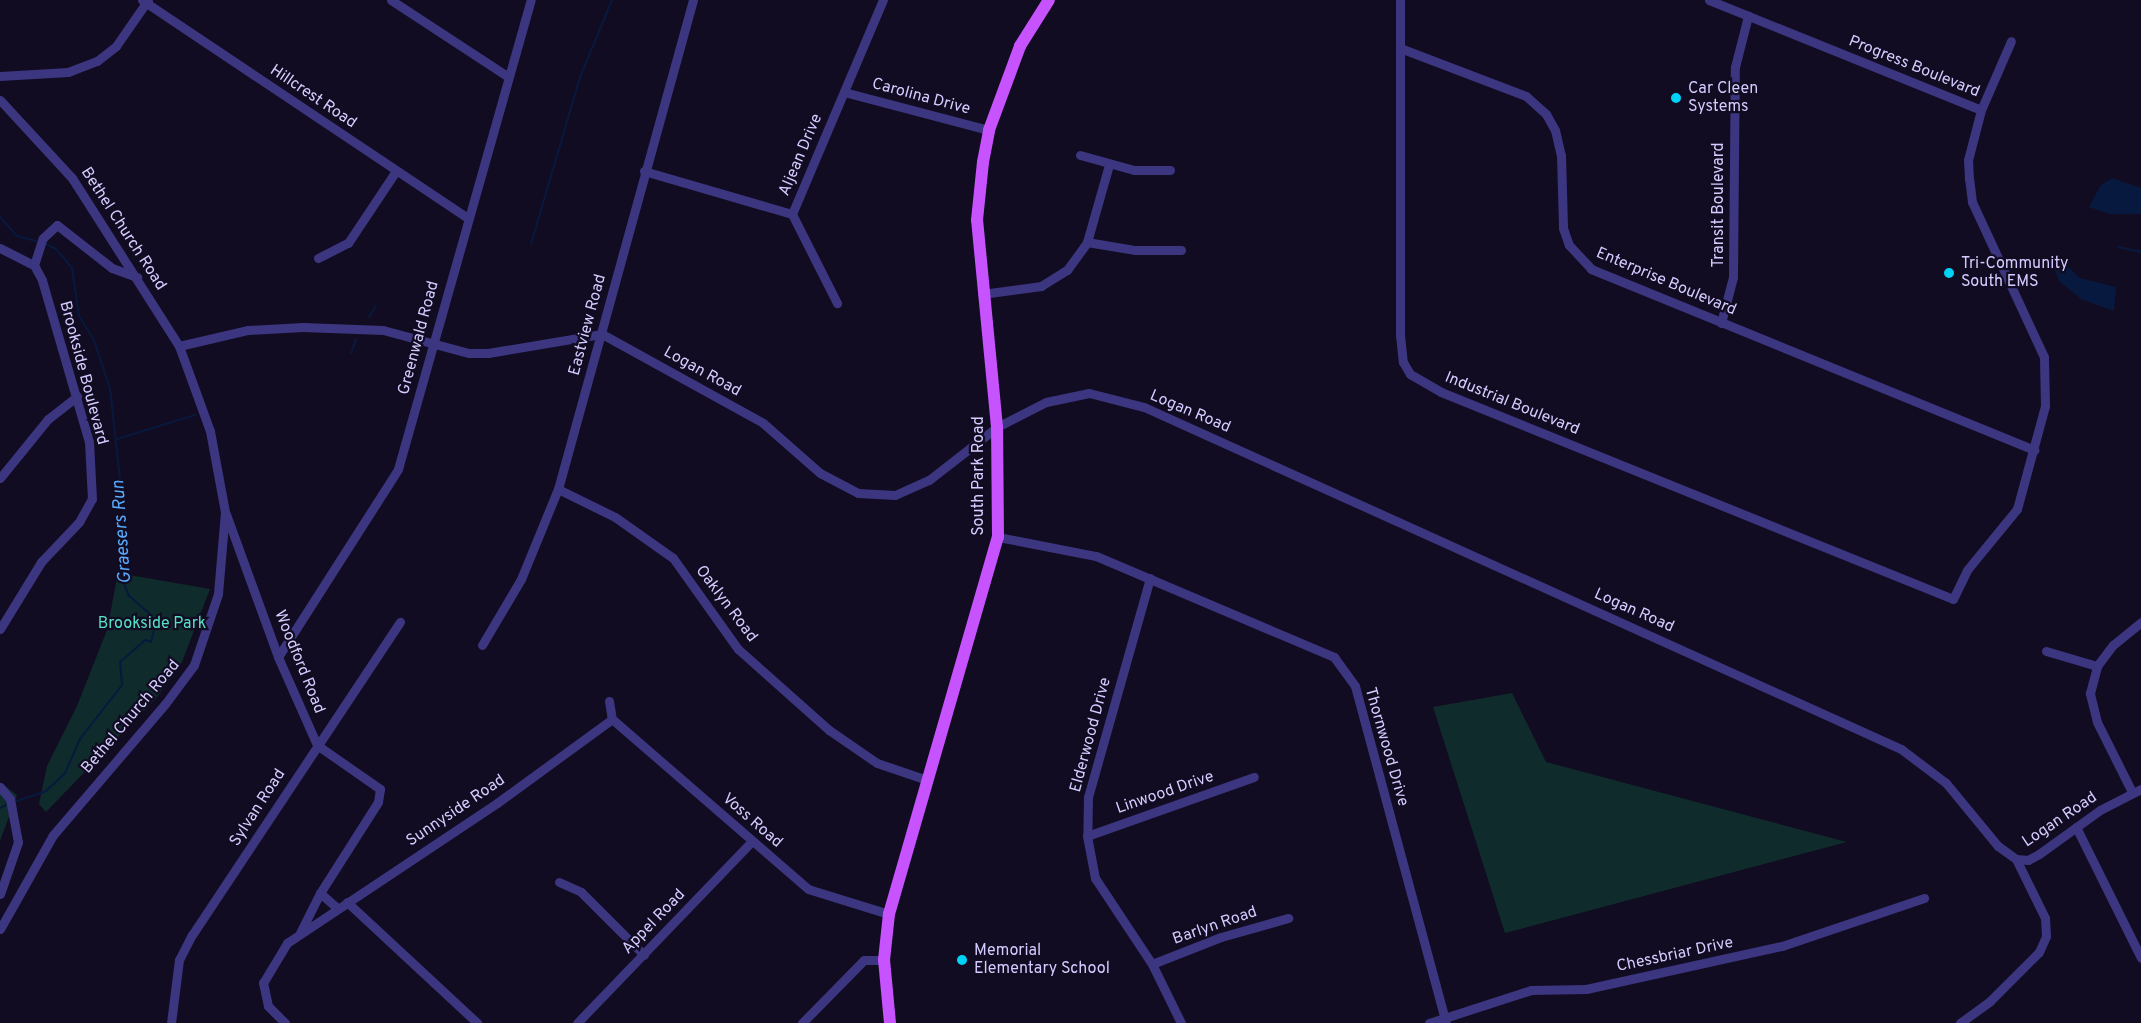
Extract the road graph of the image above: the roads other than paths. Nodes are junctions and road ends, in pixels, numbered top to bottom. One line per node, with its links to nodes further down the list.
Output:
1 (391, 0): 13 (street)
2 (531, 0): 13 (street, Greenwald Road)
3 (693, 0): 22 (street, Eastview Road)
4 (883, 0): 14 (street, Aljean Drive)
5 (1049, 0): 17 (main road, South Park Road)
6 (1400, 0): 11 (street, Industrial Boulevard)
7 (1709, 0): 9 (street, Progress Boulevard)
8 (145, 1): 12 (street); 21 (street, Hillcrest Road)
9 (1748, 16): 16 (street, Progress Boulevard); 33 (street, Transit Boulevard)
10 (2011, 41): 16 (street)
11 (1400, 48): 33 (street, Enterprise Boulevard); 45 (street, Industrial Boulevard)
12 (0, 76)
13 (507, 76): 24 (street, Greenwald Road)
14 (844, 92): 17 (street, Carolina Drive); 23 (street, Aljean Drive)
15 (0, 100): 30 (street, Bethel Church Road)
16 (1981, 110): 39 (street, Progress Boulevard)
17 (989, 130): 31 (main road, South Park Road)
18 (1080, 155): 19 (street)
19 (1109, 165): 20 (street); 25 (street)
20 (1170, 170)
21 (396, 171): 24 (street, Hillcrest Road); 28 (street)
22 (644, 171): 23 (street, Aljean Drive); 34 (street, Eastview Road)
23 (792, 214): 32 (street)
24 (468, 218): 35 (street, Greenwald Road)
25 (1087, 242): 27 (street); 31 (street)
26 (0, 248): 29 (street)
27 (1181, 250)
28 (318, 258)
29 (34, 266): 30 (street); 37 (street, Brookside Boulevard)
30 (137, 277): 36 (street, Bethel Church Road)
31 (982, 294): 38 (main road, South Park Road)
32 (837, 303)
33 (1721, 323): 39 (street, Enterprise Boulevard)
34 (602, 334): 35 (street); 38 (street, Logan Road); 41 (street, Eastview Road)
35 (434, 341): 36 (street); 51 (street, Greenwald Road)
36 (179, 346): 42 (street, Bethel Church Road)
37 (77, 396): 40 (street); 48 (street, Brookside Boulevard)
38 (998, 427): 43 (main road, South Park Road); 63 (street, Logan Road)
39 (2034, 450): 45 (street, Progress Boulevard)
40 (0, 478)
41 (558, 489): 49 (street, Eastview Road); 57 (street, Oaklyn Road)
42 (225, 512): 51 (street, Woodford Road); 72 (street, Bethel Church Road)
43 (998, 537): 44 (street, Thornwood Drive); 57 (main road, South Park Road)
44 (1150, 578): 61 (street, Elderwood Drive); 78 (street, Thornwood Drive)
45 (1953, 599)
46 (400, 622): 55 (street, Sylvan Road)
47 (2141, 622): 52 (street)
48 (0, 629)
49 (482, 645)
50 (2046, 651): 52 (street)
51 (278, 657): 55 (street, Woodford Road)
52 (2097, 666): 59 (street)
53 (609, 702): 54 (street)
54 (612, 718): 62 (street, Voss Road); 68 (street, Sunnyside Road)
55 (317, 745): 65 (street); 79 (street, Sylvan Road)
56 (1254, 777): 61 (street, Linwood Drive)
57 (927, 780): 70 (main road, South Park Road)
58 (0, 788): 66 (street)
59 (2137, 790): 60 (street, Logan Road)
60 (2076, 827): 63 (street, Logan Road); 74 (street)
61 (1087, 836): 77 (street, Elderwood Drive)
62 (752, 841): 70 (street, Voss Road); 75 (street, Appel Road)
63 (2016, 859): 87 (street)
64 (559, 882): 75 (street)
65 (320, 893): 69 (street); 73 (street)
66 (0, 894)
67 (1924, 898): 78 (street, Chessbriar Drive)
68 (347, 902): 69 (street, Sunnyside Road); 81 (street)
69 (337, 908): 73 (street, Sunnyside Road)
70 (889, 915): 76 (main road, South Park Road)
71 (1288, 918): 77 (street, Barlyn Road)
72 (0, 929)
73 (300, 933): 80 (street)
74 (2140, 952)
75 (644, 955): 82 (street, Appel Road)
76 (884, 960): 83 (street); 84 (main road, South Park Road)
77 (1152, 964): 85 (street, Elderwood Drive)
78 (1445, 1020): 86 (street, Chessbriar Drive)
79 (171, 1023)
80 (285, 1023)
81 (477, 1023)
82 (577, 1023)
83 (802, 1023)
84 (890, 1023)
85 (1181, 1023)
86 (1429, 1023)
87 (1960, 1023)

